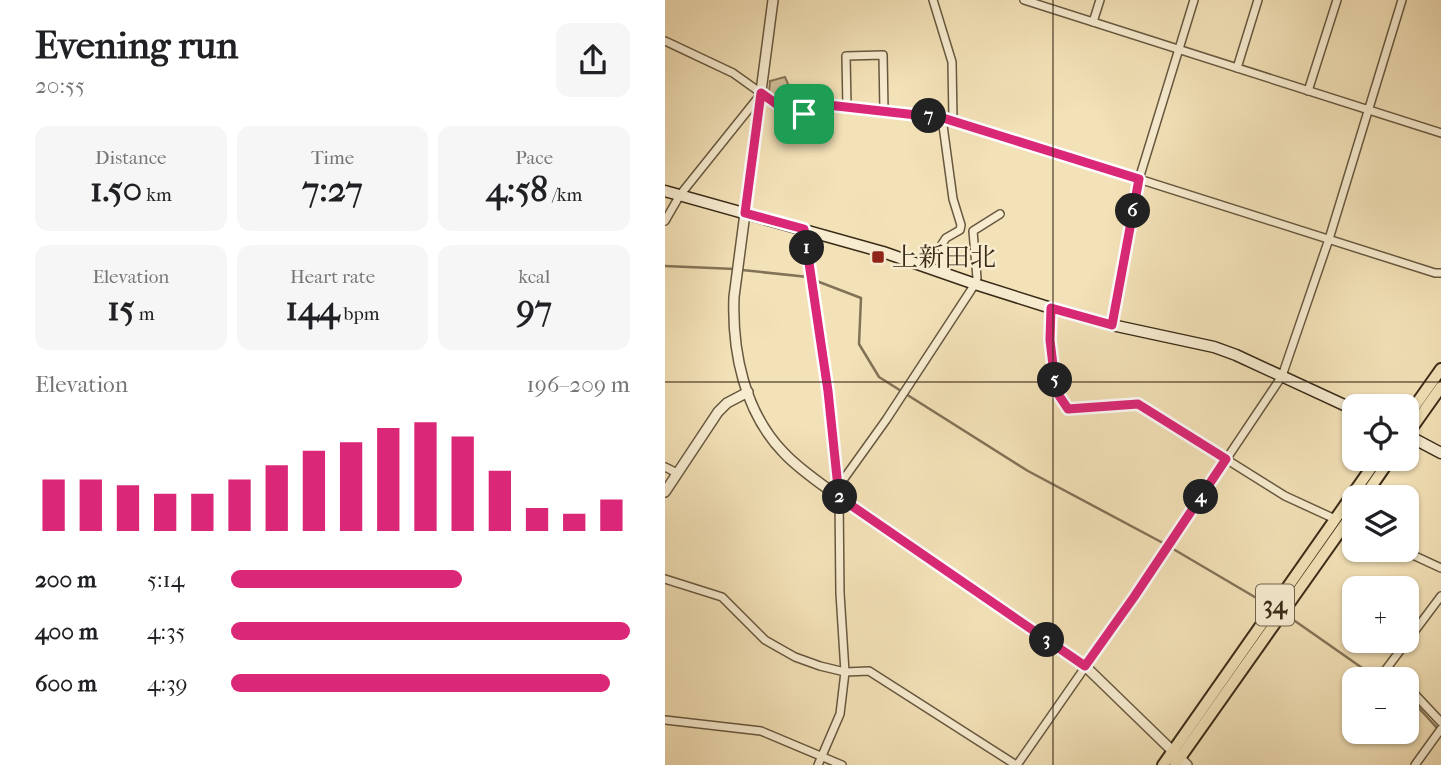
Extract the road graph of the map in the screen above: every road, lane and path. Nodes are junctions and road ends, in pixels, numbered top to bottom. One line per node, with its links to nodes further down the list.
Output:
1 (773, 0): 14 (street)
2 (933, 0): 19 (street)
3 (1024, 0): 9 (street)
4 (1100, 0): 9 (street)
5 (1194, 0): 11 (street)
6 (1258, 0): 12 (street)
7 (1337, 0): 13 (street)
8 (1402, 0): 16 (street)
9 (1093, 22): 11 (street)
10 (665, 41): 14 (street)
11 (1178, 49): 12 (street); 21 (street)
12 (1237, 68): 13 (street)
13 (1308, 91): 16 (street)
14 (761, 93): 15 (street); 23 (street); 24 (street)
15 (847, 107): 17 (street); 17 (street)
16 (1369, 110): 20 (street); 28 (street)
17 (884, 111): 18 (street)
18 (943, 118): 19 (street); 30 (street)
19 (953, 120): 21 (street)
20 (1441, 133)
21 (1139, 179): 28 (street); 33 (street)
22 (665, 191): 23 (main road)
23 (680, 195): 24 (main road); 26 (street)
24 (745, 213): 27 (main road); 37 (street)
25 (1000, 214): 31 (street)
26 (665, 221)
27 (804, 229): 30 (main road); 47 (street)
28 (1329, 239): 29 (street); 35 (street)
29 (1441, 273)
30 (945, 274): 31 (main road)
31 (975, 284): 32 (main road); 47 (street)
32 (1051, 308): 33 (main road); 43 (street)
33 (1112, 325): 35 (main road)
34 (1441, 369): 38 (main road)
35 (1282, 376): 39 (main road); 43 (street)
36 (1441, 387): 40 (main road)
37 (748, 392): 45 (street); 47 (street)
38 (1419, 400)
39 (1342, 404)
40 (1419, 418)
41 (1419, 441): 42 (main road)
42 (1441, 453)
43 (1226, 459): 48 (street); 54 (street)
44 (665, 467): 45 (street)
45 (677, 473): 46 (street)
46 (665, 492)
47 (838, 492): 54 (street); 56 (street)
48 (1342, 522)
49 (1342, 527): 62 (main road, 34)
50 (1419, 558): 51 (street)
51 (1441, 568)
52 (665, 579): 56 (street)
53 (1441, 596): 55 (street)
54 (1085, 666): 62 (street); 65 (street)
55 (1388, 667)
56 (845, 672): 61 (street); 65 (street)
57 (1419, 699): 59 (street)
58 (665, 720): 61 (street)
59 (1441, 722)
60 (1441, 729): 67 (street)
61 (822, 756): 63 (street); 64 (street)
62 (1179, 760): 66 (main road, 34)
63 (818, 765)
64 (842, 765)
65 (1017, 765)
66 (1163, 765)
67 (1415, 765)

